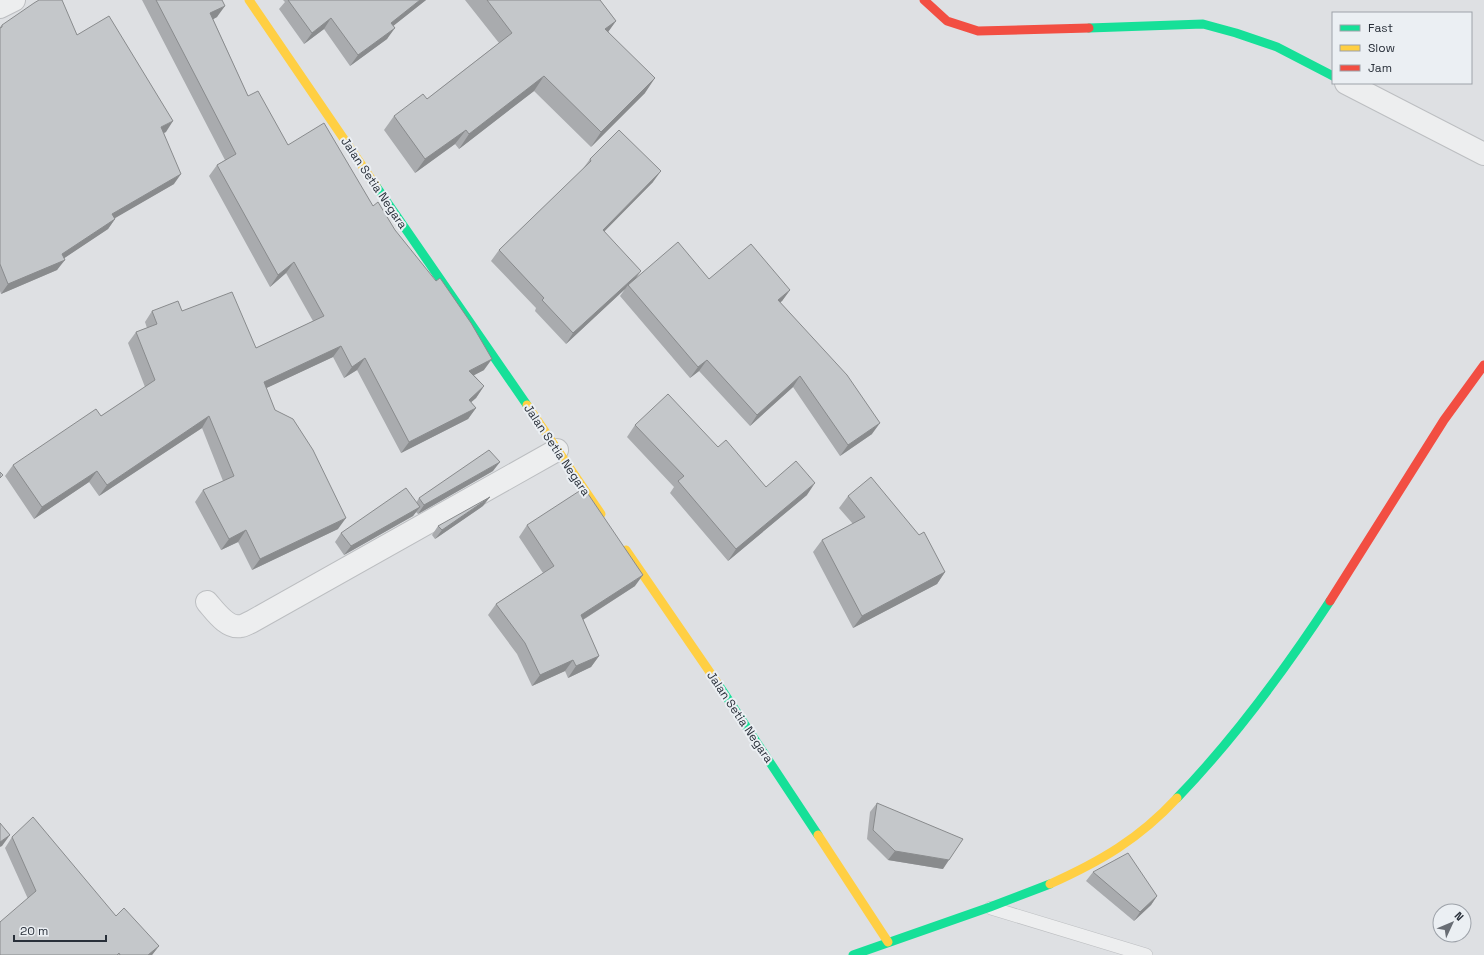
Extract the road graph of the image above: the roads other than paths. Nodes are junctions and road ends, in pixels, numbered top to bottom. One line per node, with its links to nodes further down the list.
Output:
1 (14, 0): 4 (street)
2 (249, 0): 9 (street, Jalan Setia Negara)
3 (924, 0): 5 (street)
4 (0, 7)
5 (1332, 75)
6 (1348, 84): 7 (street)
7 (1484, 154)
8 (1484, 365): 13 (street)
9 (557, 450): 10 (street, Jalan Setia Negara); 12 (street)
10 (606, 521)
11 (619, 540): 14 (street, Jalan Setia Negara)
12 (207, 602)
13 (991, 908): 14 (street); 16 (lane)
14 (888, 942): 15 (street)
15 (853, 955)
16 (1146, 955)

